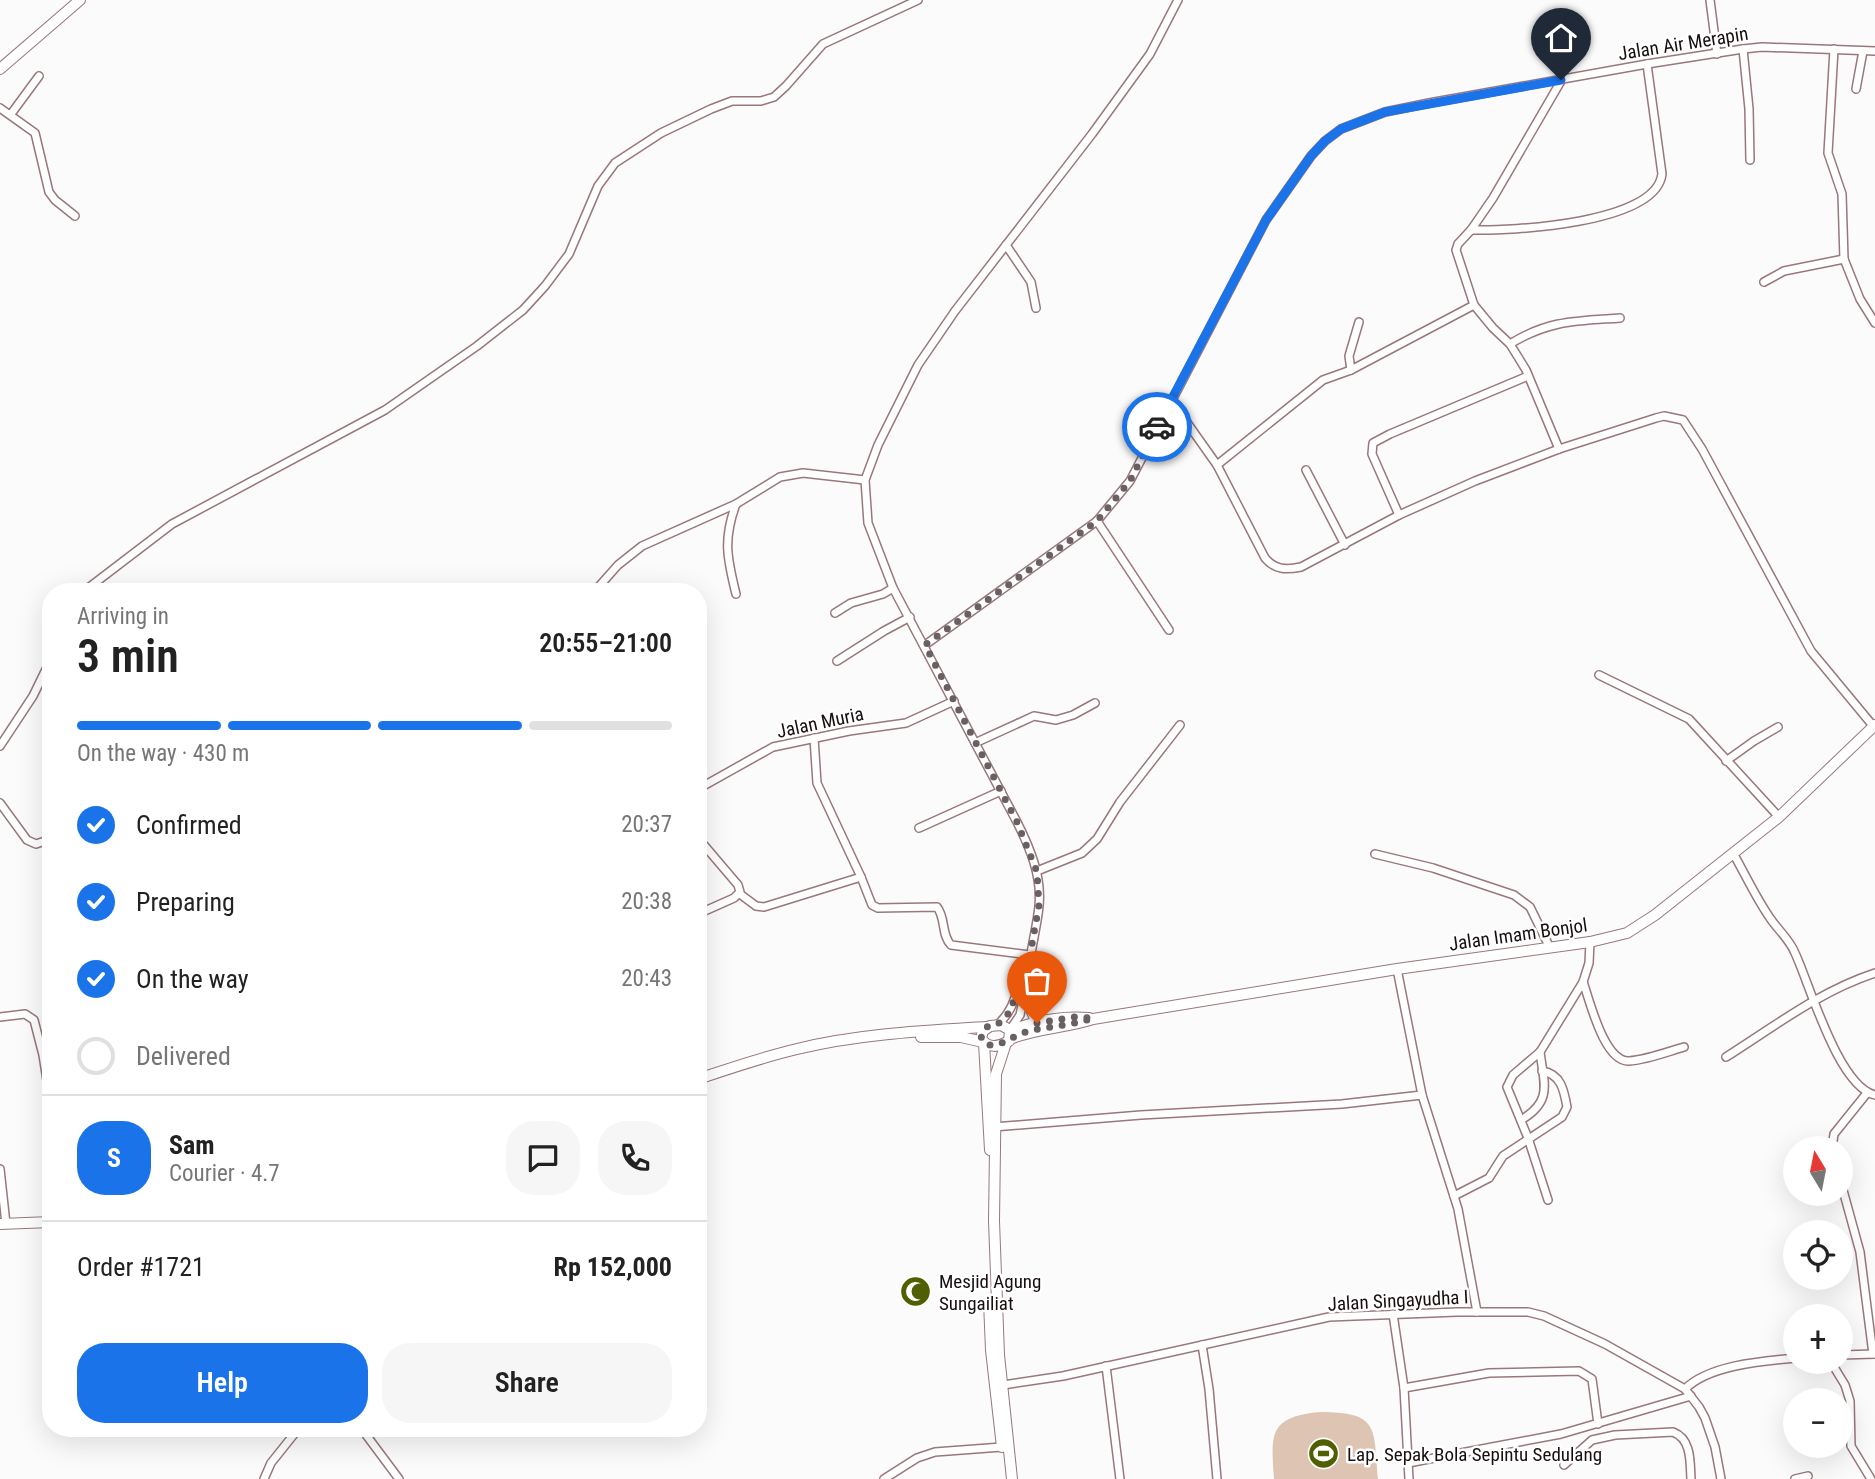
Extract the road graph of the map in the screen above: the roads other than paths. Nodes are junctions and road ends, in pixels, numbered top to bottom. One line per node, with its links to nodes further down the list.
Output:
1 (80, 0): 11 (main road)
2 (918, 0): 40 (street)
3 (1178, 0): 20 (street)
4 (1710, 0): 9 (street)
5 (1744, 49): 6 (street, Jalan Air Merapin); 9 (street, Jalan Air Merapin); 17 (street)
6 (1834, 49): 7 (street, Jalan Air Merapin); 21 (street)
7 (1863, 51): 8 (street, Jalan Air Merapin); 14 (street)
8 (1875, 51)
9 (1717, 54): 10 (street, Jalan Air Merapin)
10 (1647, 64): 13 (street, Jalan Air Merapin); 19 (street)
11 (0, 69)
12 (39, 76): 16 (street)
13 (1561, 80): 19 (street); 31 (street, Jalan Air Merapin)
14 (1856, 89)
15 (0, 108): 16 (street)
16 (11, 114): 18 (street)
17 (1750, 160)
18 (75, 216)
19 (1471, 230): 23 (street)
20 (1006, 245): 24 (street); 35 (street)
21 (1844, 259): 22 (street); 27 (street)
22 (1764, 282)
23 (1474, 305): 28 (street); 29 (street)
24 (1036, 308)
25 (1620, 318): 28 (street)
26 (1359, 322): 29 (street)
27 (1875, 323)
28 (1510, 344): 30 (street)
29 (1351, 370): 33 (street)
30 (1528, 376): 32 (street); 37 (street)
31 (1171, 400): 33 (street); 38 (street, Jalan Air Merapin)
32 (1559, 449): 37 (street); 54 (street)
33 (1217, 464): 39 (street)
34 (1306, 470): 39 (street)
35 (865, 480): 36 (street); 42 (street)
36 (736, 503): 41 (street); 43 (street)
37 (1399, 515): 39 (street)
38 (1097, 521): 46 (street); 47 (street, Jalan Air Merapin)
39 (1345, 545)
40 (95, 583)
41 (602, 583)
42 (893, 588): 44 (street); 45 (street)
43 (736, 594)
44 (835, 612)
45 (910, 617): 47 (street); 48 (street)
46 (1169, 630)
47 (925, 645): 51 (street)
48 (837, 662)
49 (1599, 674): 59 (street)
50 (42, 678): 58 (street)
51 (954, 701): 56 (street, Jalan Muria); 57 (street)
52 (1095, 703): 57 (street)
53 (1180, 725): 69 (street)
54 (1874, 726): 63 (main road, Jalan Imam Bonjol)
55 (1778, 727): 59 (street)
56 (814, 738): 60 (street, Jalan Muria); 70 (street)
57 (975, 743): 61 (street)
58 (0, 746)
59 (1726, 761): 63 (street)
60 (707, 784)
61 (1000, 791): 64 (street); 69 (street)
62 (0, 803): 65 (street)
63 (1779, 817): 67 (main road, Jalan Imam Bonjol)
64 (919, 828)
65 (42, 842)
66 (707, 849): 71 (street)
67 (1733, 853): 73 (main road, Jalan Imam Bonjol); 79 (street)
68 (1375, 854): 74 (street)
69 (1037, 872): 75 (street)
70 (861, 877): 71 (street); 75 (street)
71 (740, 894): 72 (street)
72 (707, 910)
73 (1590, 942): 74 (main road, Jalan Imam Bonjol); 78 (street)
74 (1550, 948): 76 (main road, Jalan Imam Bonjol)
75 (1029, 962): 82 (main road); 83 (street); 86 (street)
76 (1397, 969): 81 (main road, Jalan Imam Bonjol); 95 (street)
77 (1875, 973): 79 (street)
78 (1583, 982): 88 (street); 90 (street)
79 (1812, 1000): 91 (street); 94 (street)
80 (0, 1017): 89 (street)
81 (1093, 1018): 82 (main road, Jalan Imam Bonjol); 86 (main road, Jalan Imam Bonjol)
82 (1037, 1023): 86 (main road, Jalan Imam Bonjol)
83 (997, 1025): 84 (main road); 86 (main road)
84 (986, 1027): 85 (main road); 87 (main road)
85 (897, 1034): 87 (main road); 93 (main road)
86 (1009, 1036): 87 (main road); 97 (main road)
87 (984, 1042): 97 (main road)
88 (1684, 1047)
89 (42, 1051)
90 (1540, 1052): 92 (street); 96 (street)
91 (1726, 1057)
92 (1542, 1071): 96 (street); 99 (street)
93 (707, 1076)
94 (1871, 1094): 98 (street)
95 (1422, 1095): 97 (street); 101 (street)
96 (1521, 1120): 99 (street)
97 (994, 1127): 114 (main road); 121 (main road)
98 (1834, 1136)
99 (1528, 1138): 101 (street); 102 (street)
100 (0, 1169): 105 (street)
101 (1454, 1196): 106 (street)
102 (1548, 1200)
103 (1847, 1206): 109 (street)
104 (42, 1222): 105 (main road)
105 (3, 1224)
106 (1477, 1312): 107 (street, Jalan Singayudha I); 116 (street, Jalan Singayudha I)
107 (1393, 1314): 108 (street, Jalan Singayudha I); 115 (street)
108 (1202, 1345): 112 (street, Jalan Singayudha I); 131 (street)
109 (1874, 1354): 110 (street)
110 (1853, 1355)
111 (1783, 1360): 116 (street)
112 (1106, 1366): 114 (street, Jalan Singayudha I); 130 (street)
113 (1838, 1374): 136 (street)
114 (1003, 1385): 129 (main road)
115 (1404, 1388): 118 (street); 122 (street)
116 (1685, 1389): 117 (street, Jalan Singayudha I)
117 (1692, 1396): 118 (street); 134 (street, Jalan Singayudha I)
118 (1598, 1424): 122 (street)
119 (292, 1437): 125 (street)
120 (368, 1437): 126 (street)
121 (1002, 1447): 127 (street); 128 (main road)
122 (1408, 1463): 132 (street)
123 (1564, 1465): 133 (street)
124 (1808, 1476): 135 (street)
125 (264, 1479)
126 (399, 1479)
127 (884, 1479)
128 (1005, 1479)
129 (1012, 1479)
130 (1120, 1479)
131 (1217, 1479)
132 (1409, 1479)
133 (1691, 1479)
134 (1721, 1479)
135 (1795, 1479)
136 (1871, 1479)

